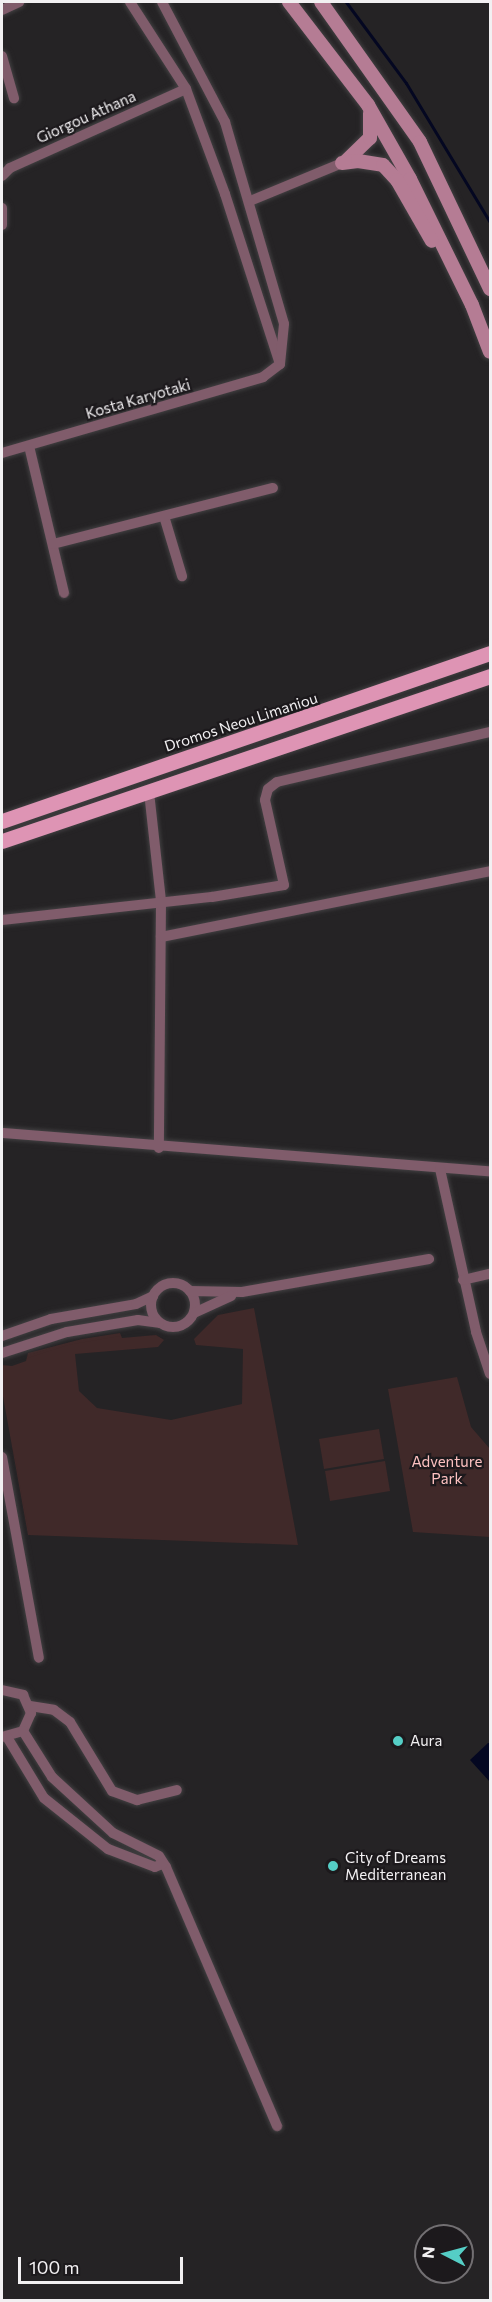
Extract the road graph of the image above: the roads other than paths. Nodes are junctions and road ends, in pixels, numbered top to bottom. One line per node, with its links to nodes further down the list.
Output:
1 (19, 2): 6 (street)
2 (130, 2): 8 (street)
3 (162, 2): 13 (street)
4 (289, 2): 10 (main road)
5 (321, 2): 16 (main road)
6 (2, 10)
7 (2, 56): 9 (street)
8 (186, 89): 12 (street, Giorgou Athana); 19 (street)
9 (14, 98)
10 (368, 105): 11 (main road); 17 (main road)
11 (342, 163): 13 (street); 17 (main road)
12 (2, 176)
13 (250, 201): 19 (street)
14 (2, 208): 15 (street)
15 (2, 225)
16 (490, 289)
17 (472, 305): 18 (main road)
18 (490, 352)
19 (280, 364): 20 (street, Kosta Karyotaki)
20 (29, 446): 21 (street, Kosta Karyotaki); 24 (street)
21 (2, 453)
22 (273, 488): 23 (street)
23 (164, 516): 24 (street); 25 (street)
24 (53, 544): 26 (street)
25 (182, 576)
26 (64, 593)
27 (490, 652): 31 (main road, Dromos Neou Limaniou)
28 (490, 676): 30 (main road)
29 (490, 732): 34 (street)
30 (149, 792): 32 (main road); 34 (street)
31 (2, 821)
32 (2, 841)
33 (490, 871): 36 (street)
34 (161, 901): 35 (street); 36 (street)
35 (2, 920)
36 (161, 938): 38 (street)
37 (2, 1133): 38 (street)
38 (159, 1148): 39 (street)
39 (440, 1169): 40 (street); 43 (street)
40 (490, 1171)
41 (429, 1259): 45 (street)
42 (490, 1274): 43 (street)
43 (463, 1280): 51 (street)
44 (190, 1291): 45 (street); 46 (street); 47 (street)
45 (242, 1292): 47 (street)
46 (153, 1296): 48 (street); 49 (street)
47 (195, 1313): 48 (street)
48 (159, 1323): 50 (street)
49 (2, 1336)
50 (2, 1353)
51 (490, 1374)
52 (2, 1457): 53 (street)
53 (39, 1658)
54 (2, 1687): 55 (street)
55 (30, 1706): 56 (street); 58 (street)
56 (23, 1731): 57 (street); 59 (street)
57 (4, 1737): 59 (street)
58 (177, 1790)
59 (162, 1864): 60 (street)
60 (277, 2126)

